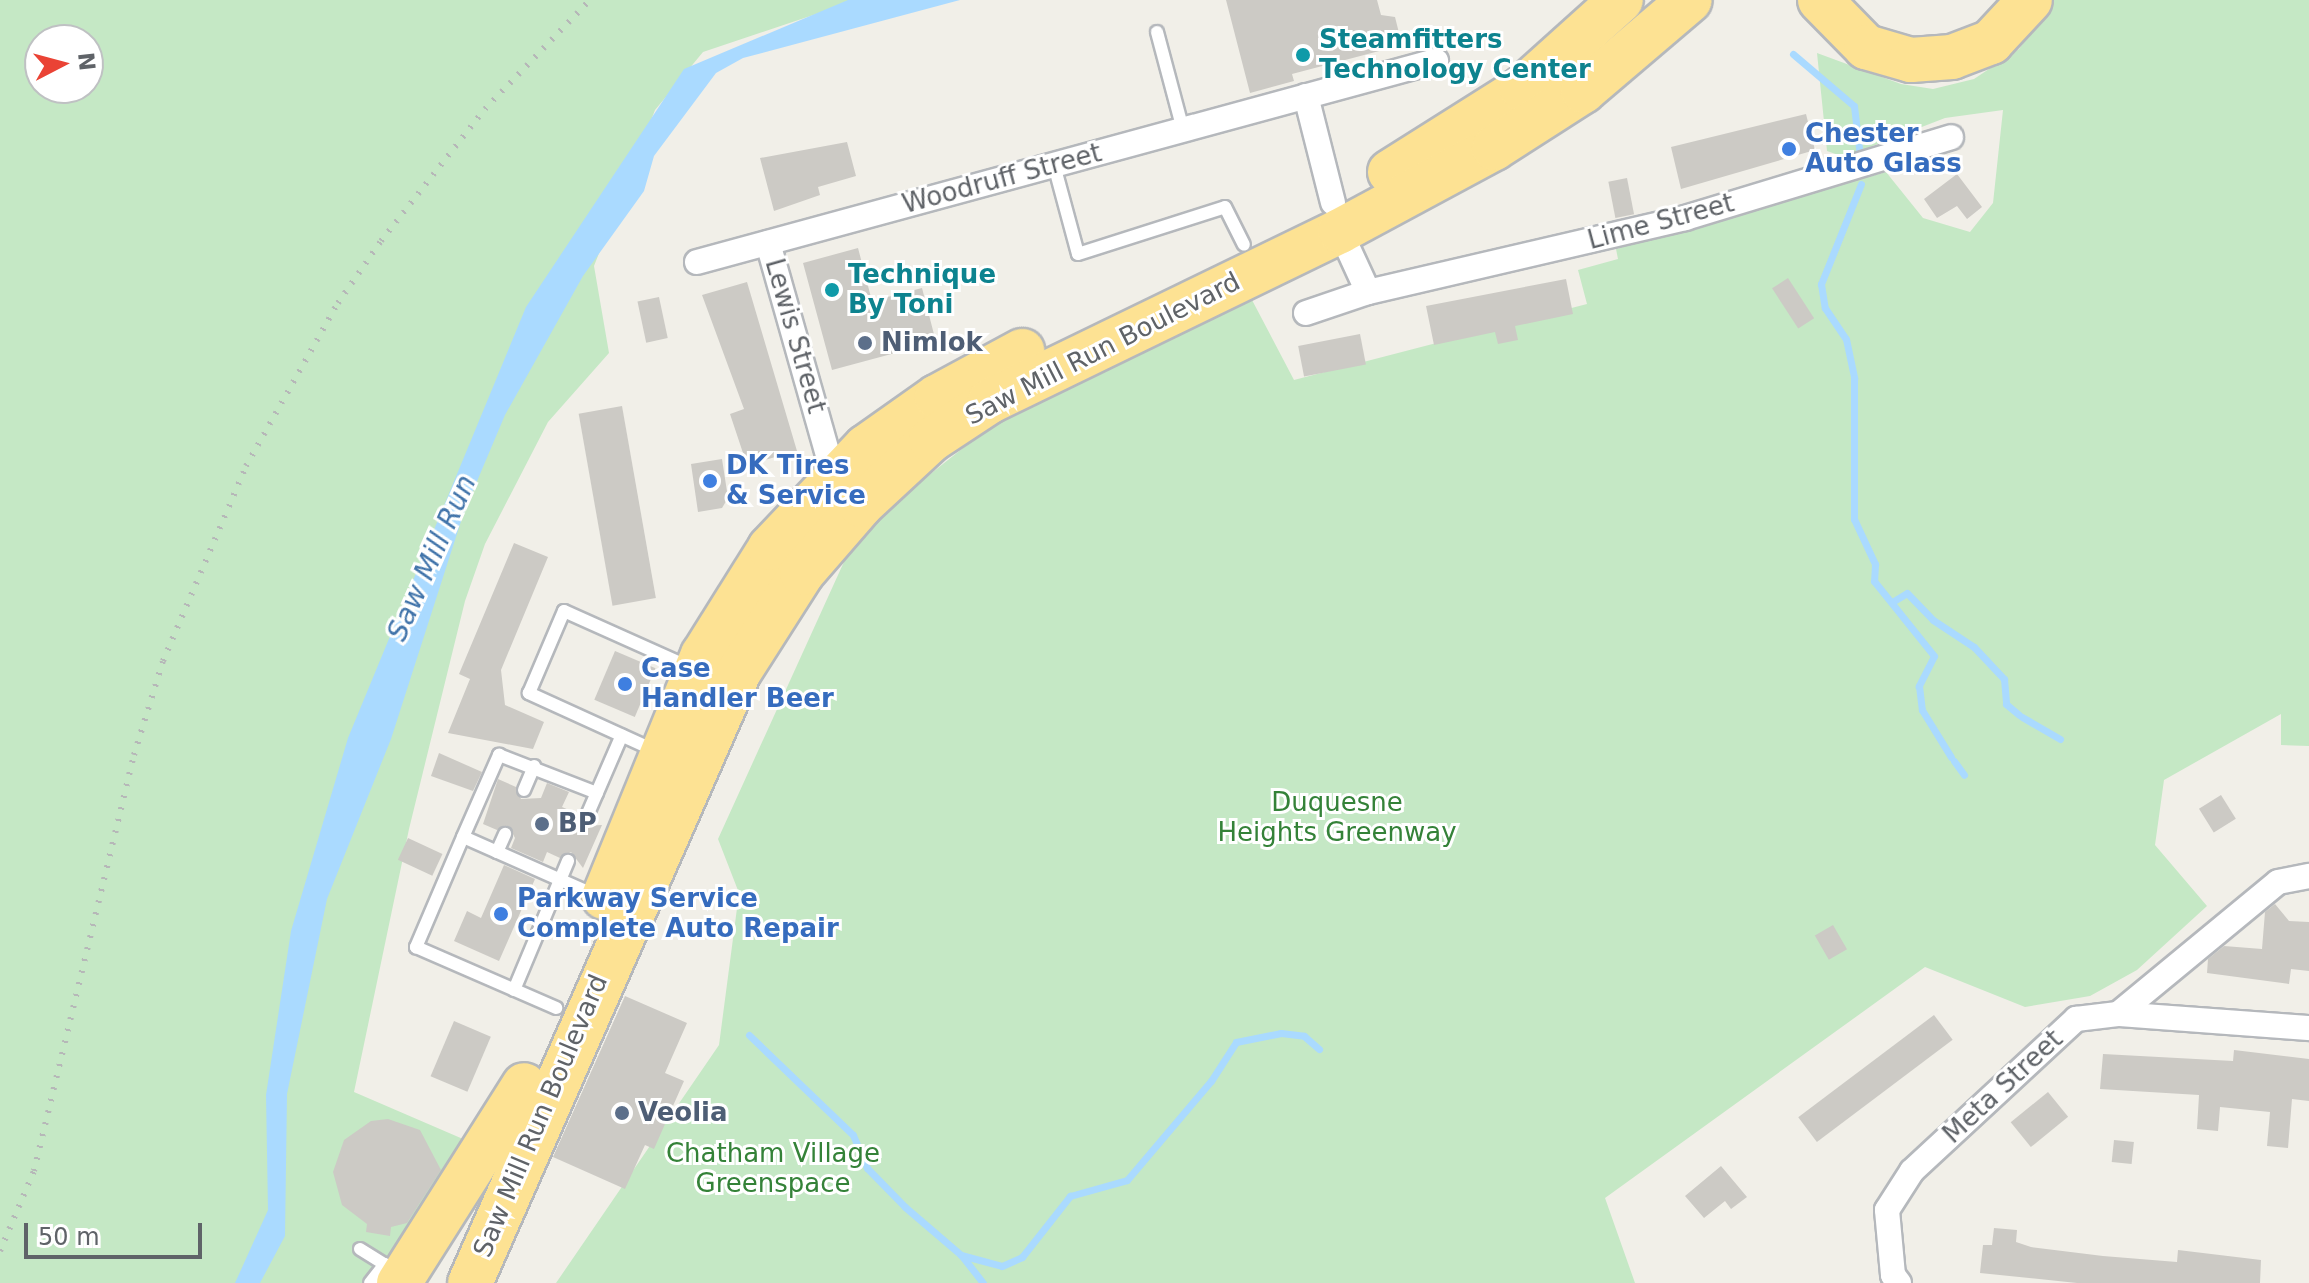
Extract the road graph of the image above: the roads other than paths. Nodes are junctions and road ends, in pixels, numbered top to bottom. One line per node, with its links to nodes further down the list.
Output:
1 (1596, 0): 8 (highway)
2 (1621, 0): 8 (highway, Saw Mill Run Boulevard)
3 (1690, 0): 13 (highway, Saw Mill Run Boulevard)
4 (1820, 0): 5 (highway)
5 (2030, 0)
6 (1157, 32): 10 (lane)
7 (1436, 61): 9 (street, Woodruff Street)
8 (1522, 89): 13 (highway, Saw Mill Run Boulevard)
9 (1306, 96): 10 (street, Woodruff Street); 13 (street)
10 (1183, 130): 12 (street, Woodruff Street)
11 (1951, 137): 17 (street, Lime Street)
12 (1054, 165): 14 (street, Woodruff Street); 15 (lane)
13 (1336, 217): 15 (highway, Saw Mill Run Boulevard); 17 (street); 20 (highway, Saw Mill Run Boulevard)
14 (768, 243): 16 (street, Woodruff Street); 19 (street, Lewis Street)
15 (1244, 245): 19 (highway, Saw Mill Run Boulevard)
16 (697, 262)
17 (1368, 292): 18 (street, Lime Street)
18 (1306, 313)
19 (834, 476): 20 (highway); 21 (highway, Saw Mill Run Boulevard)
20 (831, 537): 42 (highway, Saw Mill Run Boulevard)
21 (696, 670): 22 (lane); 23 (highway, Saw Mill Run Boulevard)
22 (622, 735): 23 (lane); 26 (lane)
23 (662, 753): 34 (highway, Saw Mill Run Boulevard)
24 (534, 766): 25 (lane); 26 (lane); 29 (lane)
25 (524, 790)
26 (597, 793): 27 (lane)
27 (586, 818)
28 (505, 834): 30 (lane)
29 (463, 837): 30 (lane); 35 (lane)
30 (497, 852): 33 (lane)
31 (568, 861): 33 (lane)
32 (2309, 876): 37 (street)
33 (561, 879): 34 (lane); 35 (lane)
34 (603, 899): 36 (highway, Saw Mill Run Boulevard)
35 (514, 990): 36 (lane)
36 (556, 1008): 40 (highway, Saw Mill Run Boulevard)
37 (2118, 1014): 38 (street, Meta Street); 41 (street, Meta Street)
38 (2309, 1028)
39 (360, 1249): 40 (lane)
40 (399, 1278)
41 (1896, 1279)
42 (470, 1283)

